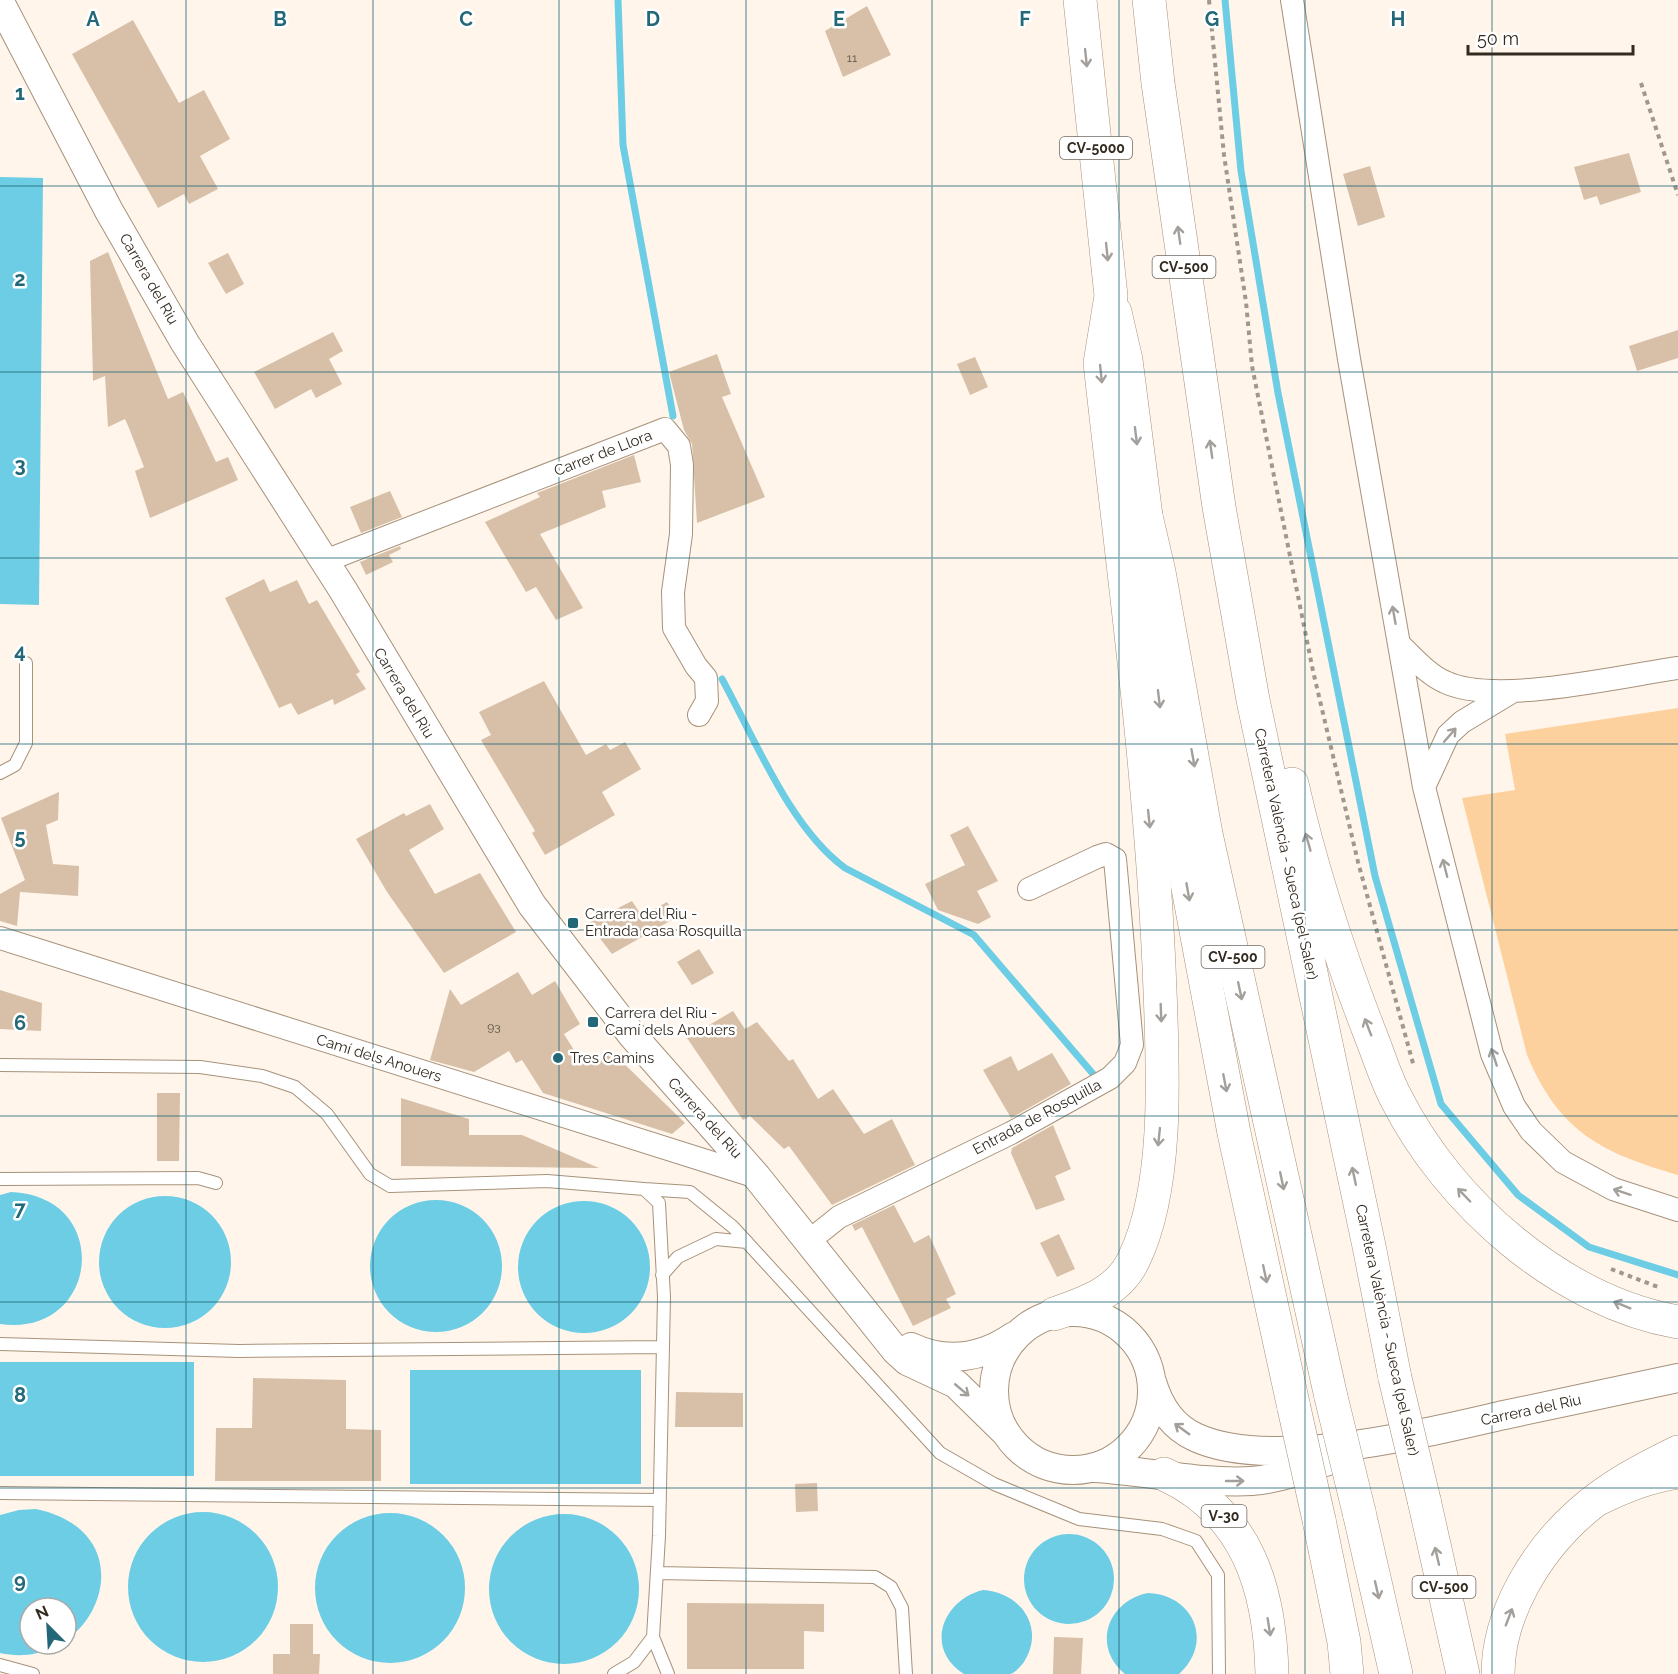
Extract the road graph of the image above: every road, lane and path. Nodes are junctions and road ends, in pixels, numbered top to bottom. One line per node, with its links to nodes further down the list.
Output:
1 (1080, 0): 8 (highway, CV-5000, one-way to 8)
2 (1209, 0): 22 (path)
3 (0, 2): 11 (street, Carrera del Riu)
4 (1296, 4): 12 (street, one-way to 4)
5 (1150, 13): 9 (highway, Carretera València - Sueca (pel Saler) / CV-500, one-way to 5)
6 (1641, 82): 7 (path)
7 (1678, 195)
8 (1111, 296): 10 (highway, CV-500, one-way to 10); 33 (highway, one-way to 33)
9 (1219, 507): 34 (highway, one-way to 9); 61 (highway, Carretera València - Sueca (pel Saler) / CV-500, one-way to 9, bridge)
10 (1146, 516): 59 (highway, one-way to 59, bridge); 60 (highway, CV-500, one-way to 60, bridge)
11 (325, 561): 16 (street, Carrer de Llora); 23 (street, Carrera del Riu)
12 (1399, 644): 15 (street); 18 (street)
13 (26, 663): 17 (lane)
14 (1678, 668): 15 (street)
15 (1510, 693): 18 (street, one-way to 15)
16 (699, 715)
17 (0, 773)
18 (1424, 787): 27 (street, one-way to 18)
19 (1029, 888): 28 (street, Entrada de Rosquilla)
20 (0, 938): 23 (street, Camí dels Anouers)
21 (0, 1065): 26 (lane)
22 (1417, 1078)
23 (758, 1177): 28 (street, Carrera del Riu)
24 (0, 1179): 25 (lane)
25 (216, 1183)
26 (644, 1189): 29 (lane); 31 (lane)
27 (1678, 1210)
28 (809, 1241): 35 (street, Carrera del Riu)
29 (747, 1242): 31 (lane); 57 (lane)
30 (1607, 1267): 32 (path)
31 (663, 1275): 38 (lane)
32 (1668, 1290)
33 (1054, 1314): 36 (street); 40 (street)
34 (1678, 1322)
35 (881, 1333): 36 (street, Carrera del Riu); 41 (street, Carrera del Riu, one-way to 41)
36 (1018, 1334): 41 (street)
37 (0, 1344): 38 (lane)
38 (663, 1347): 49 (lane)
39 (1678, 1378): 42 (street, Carrera del Riu)
40 (1152, 1382): 42 (street, Carrera del Riu, one-way to 40); 44 (street)
41 (1004, 1431): 44 (street)
42 (1383, 1442): 46 (street, Carrera del Riu, one-way to 42)
43 (1678, 1452): 48 (highway)
44 (1093, 1468): 46 (street, Carrera del Riu)
45 (1678, 1472): 48 (highway)
46 (1164, 1474): 58 (highway, V-30, one-way to 58)
47 (0, 1494): 49 (lane)
48 (1598, 1499): 62 (highway, one-way to 48)
49 (660, 1500): 50 (lane)
50 (657, 1574): 51 (lane); 56 (lane)
51 (653, 1637): 54 (lane); 55 (lane)
52 (0, 1665): 53 (lane)
53 (33, 1674)
54 (614, 1674)
55 (668, 1674)
56 (906, 1674)
57 (1219, 1674)
58 (1272, 1674)
59 (1347, 1674)
60 (1396, 1674)
61 (1463, 1674)
62 (1498, 1674)

